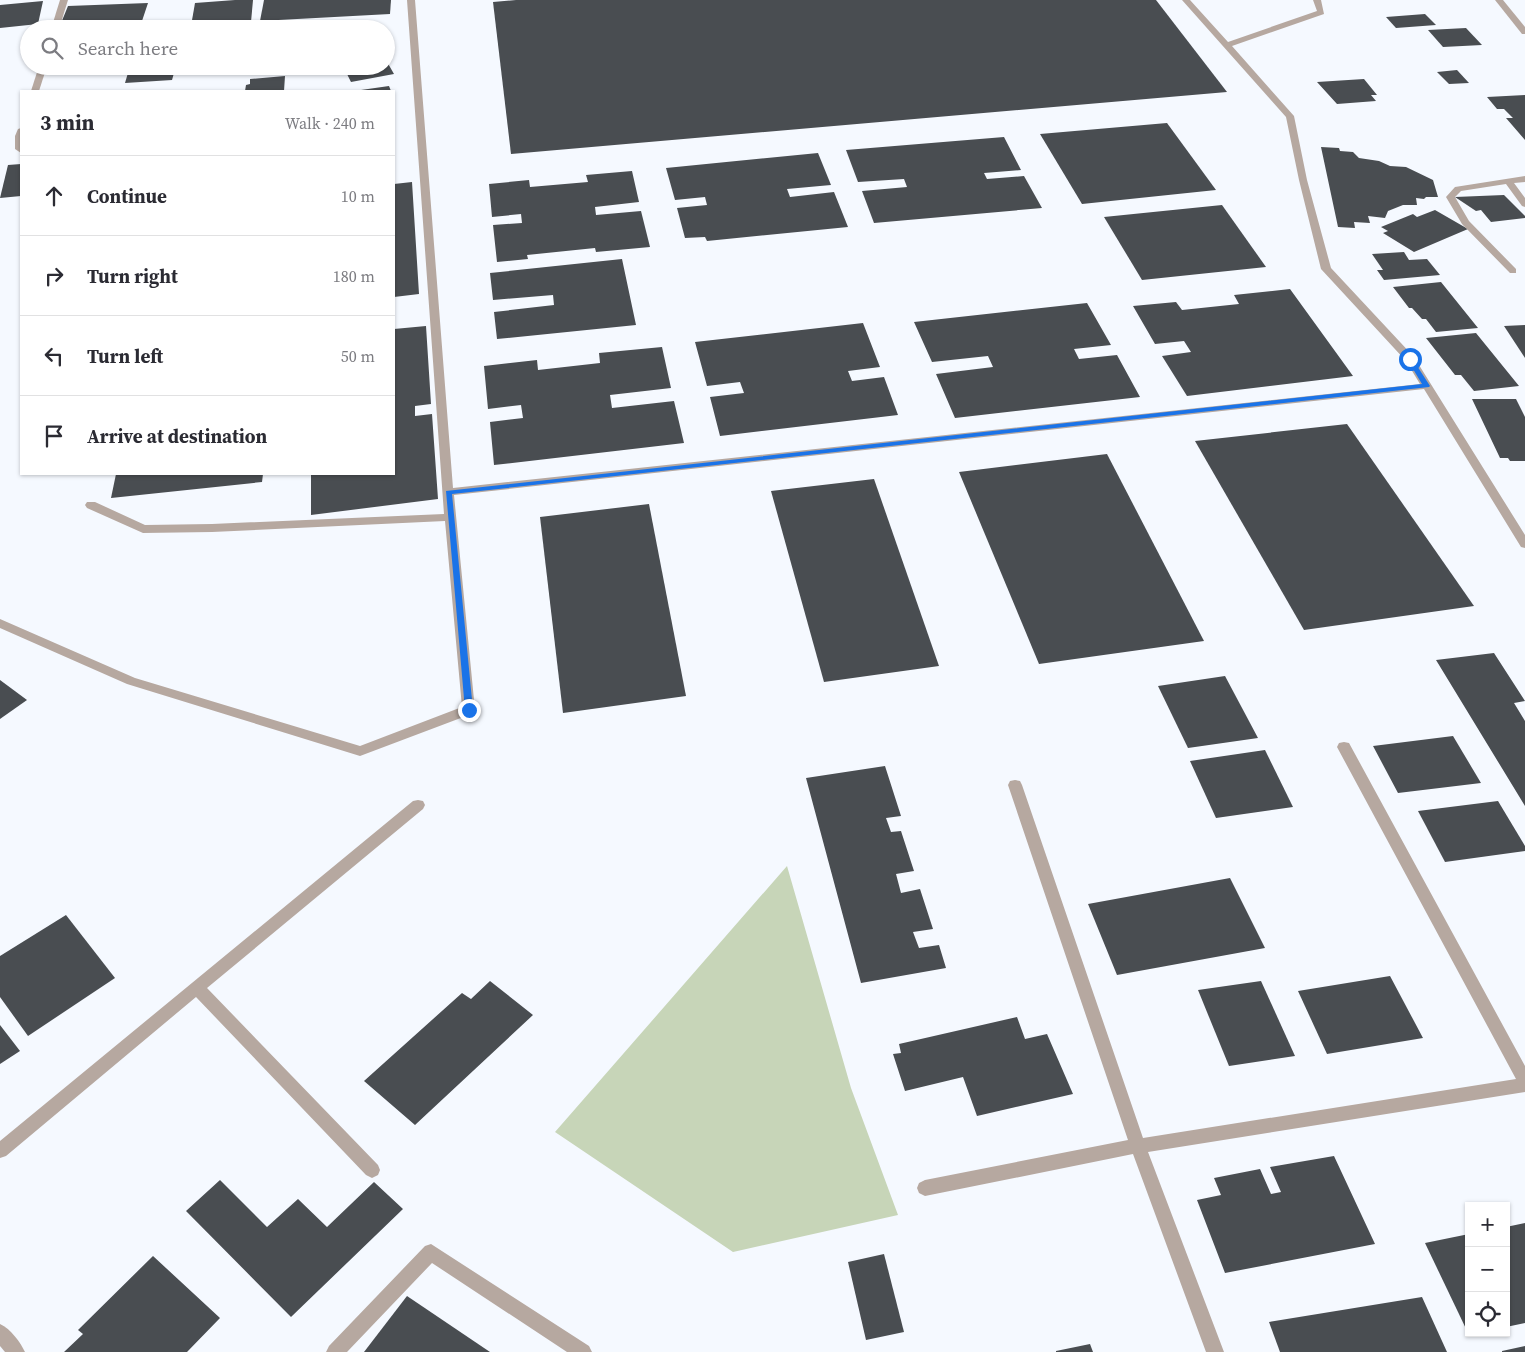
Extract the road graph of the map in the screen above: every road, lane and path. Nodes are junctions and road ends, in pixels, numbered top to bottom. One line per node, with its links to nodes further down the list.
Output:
1 (64, 0): 6 (street)
2 (411, 0): 18 (street)
3 (1186, 0): 8 (street)
4 (1317, 0): 8 (street)
5 (1499, 0): 7 (street)
6 (58, 20)
7 (1525, 32)
8 (1227, 45): 17 (street)
9 (40, 75): 10 (street)
10 (35, 90)
11 (20, 134): 12 (street)
12 (20, 150)
13 (1525, 179): 14 (street)
14 (1508, 181): 15 (street); 16 (street)
15 (1525, 204)
16 (1513, 271)
17 (1427, 386): 18 (street); 21 (street)
18 (448, 492): 20 (street)
19 (90, 506): 20 (street)
20 (450, 517): 22 (street)
21 (1525, 544)
22 (0, 623)
23 (1344, 747): 27 (street)
24 (1015, 785): 29 (street)
25 (418, 805): 26 (street)
26 (197, 988): 30 (street); 31 (street)
27 (1525, 1081)
28 (1525, 1085): 29 (street)
29 (1138, 1146): 32 (street); 37 (street)
30 (0, 1150)
31 (372, 1170)
32 (925, 1188)
33 (0, 1333): 34 (street)
34 (16, 1352)
35 (334, 1352): 36 (street)
36 (583, 1352)
37 (1215, 1352)

